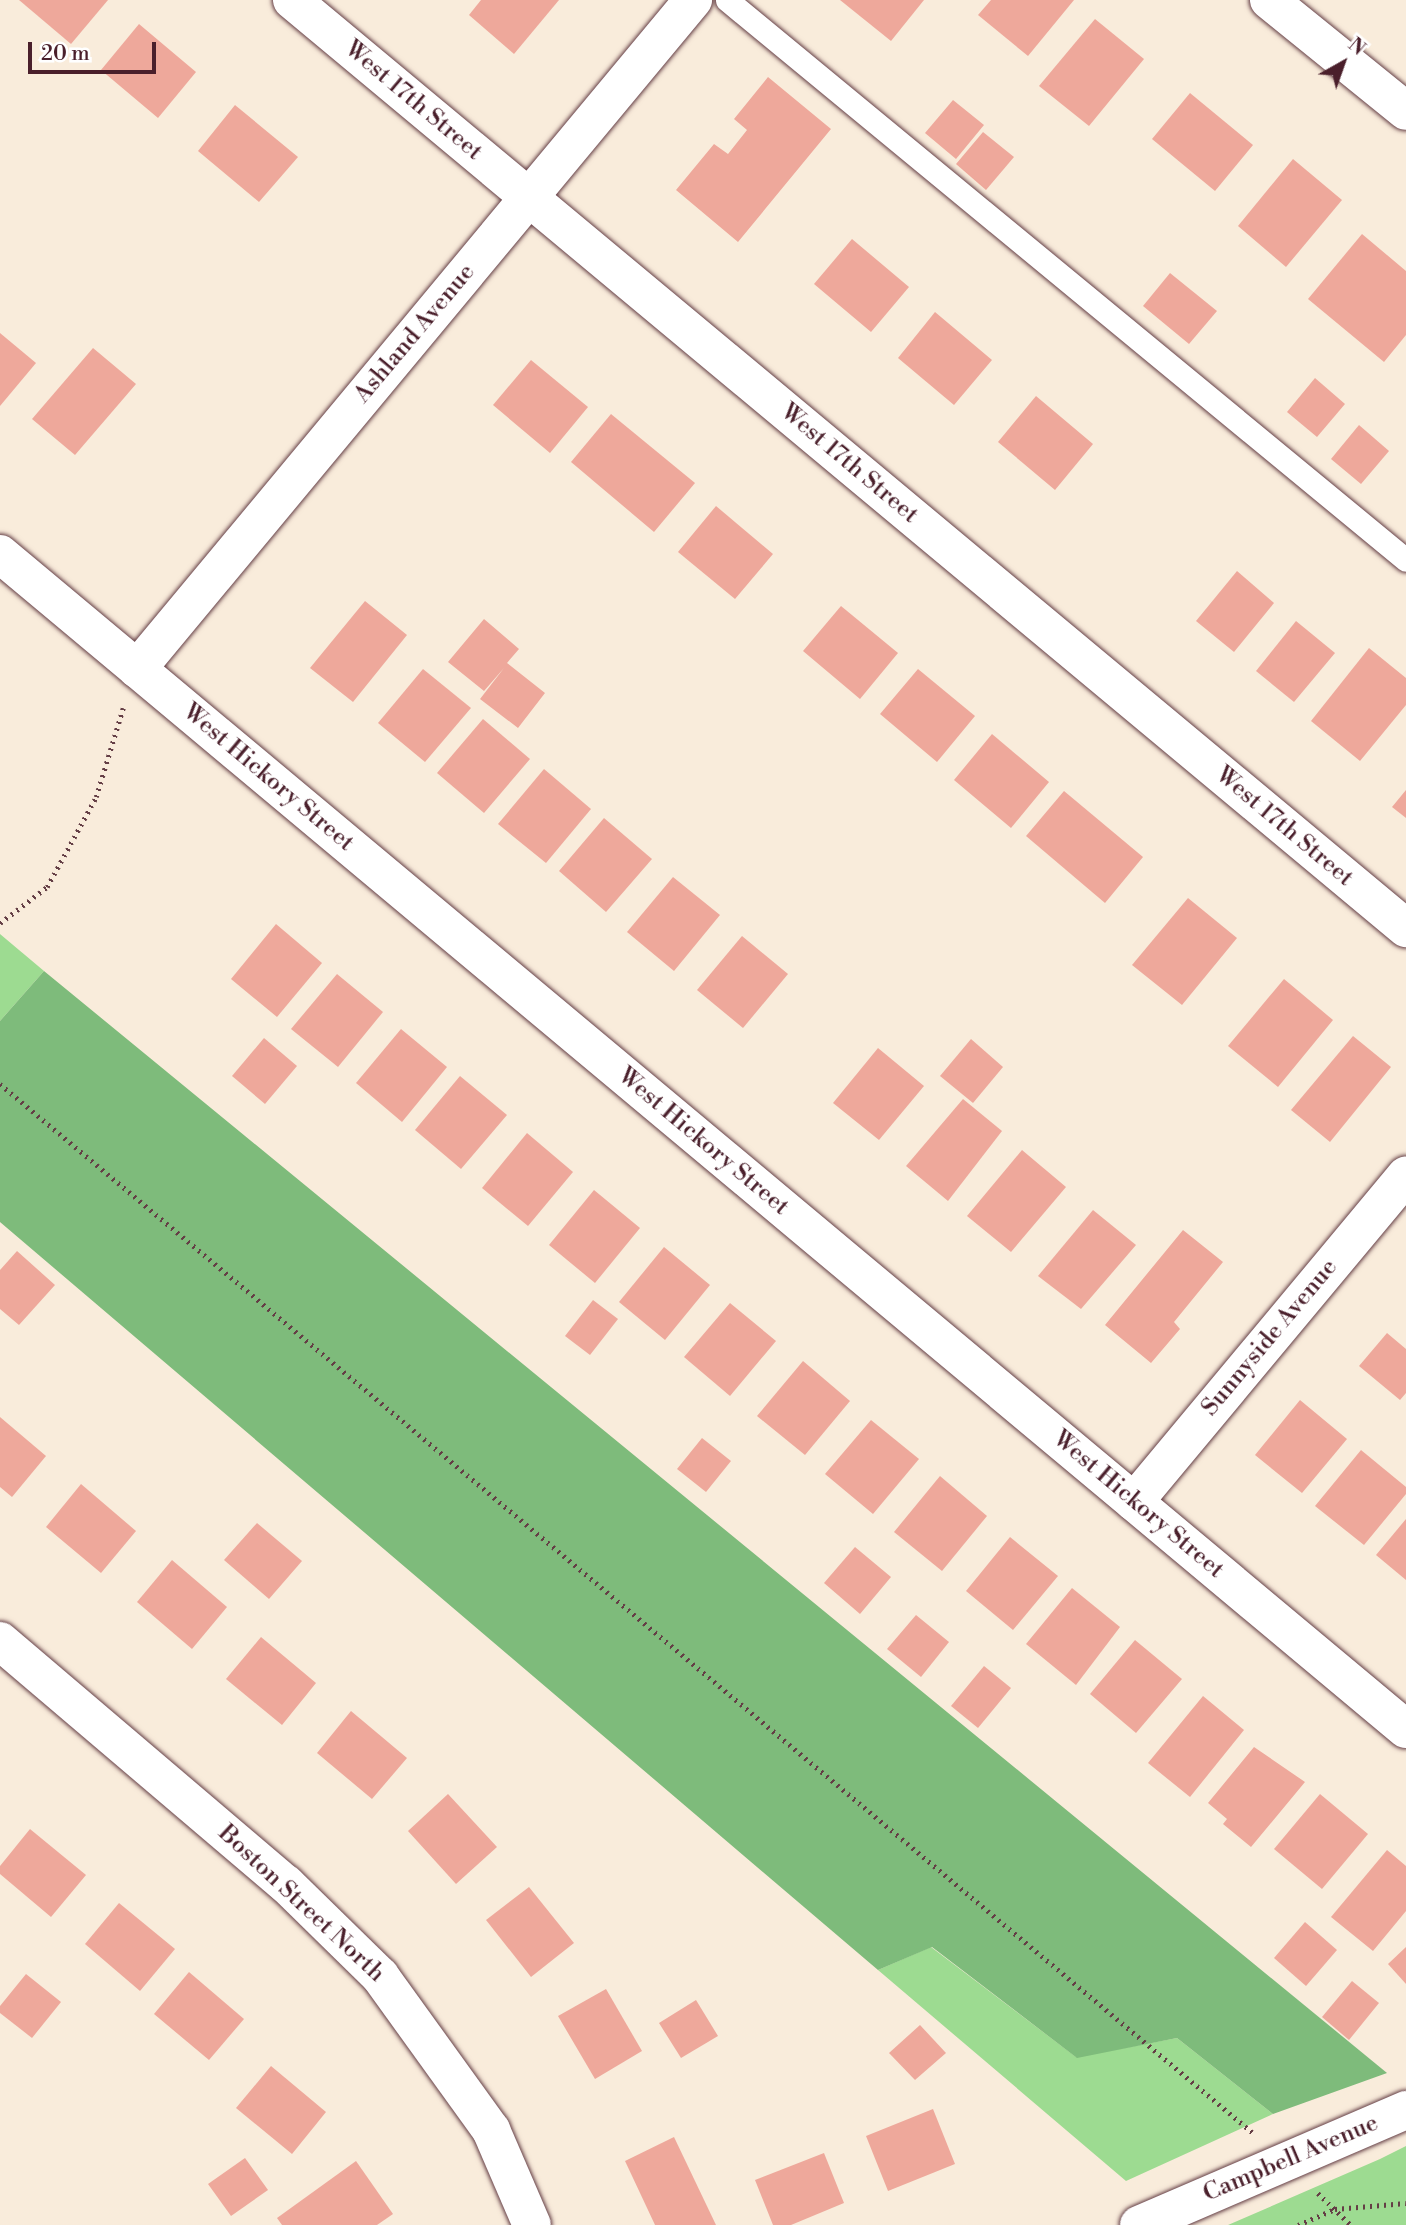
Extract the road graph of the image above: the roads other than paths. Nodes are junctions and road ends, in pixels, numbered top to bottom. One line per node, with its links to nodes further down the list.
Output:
1 (292, 0): 6 (street, West 17th Street)
2 (693, 0): 6 (street, Ashland Avenue)
3 (727, 0): 8 (lane)
4 (1269, 0): 5 (street)
5 (1406, 111)
6 (529, 198): 9 (street, Ashland Avenue); 10 (street, West 17th Street)
7 (0, 554): 9 (street, West Hickory Street)
8 (1406, 560)
9 (137, 668): 12 (street, West Hickory Street)
10 (1406, 928)
11 (1406, 1175): 12 (street, Sunnyside Avenue)
12 (1134, 1502): 14 (street, West Hickory Street)
13 (0, 1641): 16 (street, Boston Street North)
14 (1406, 1729)
15 (1406, 2110): 17 (street, Campbell Avenue)
16 (532, 2225)
17 (1139, 2225)

